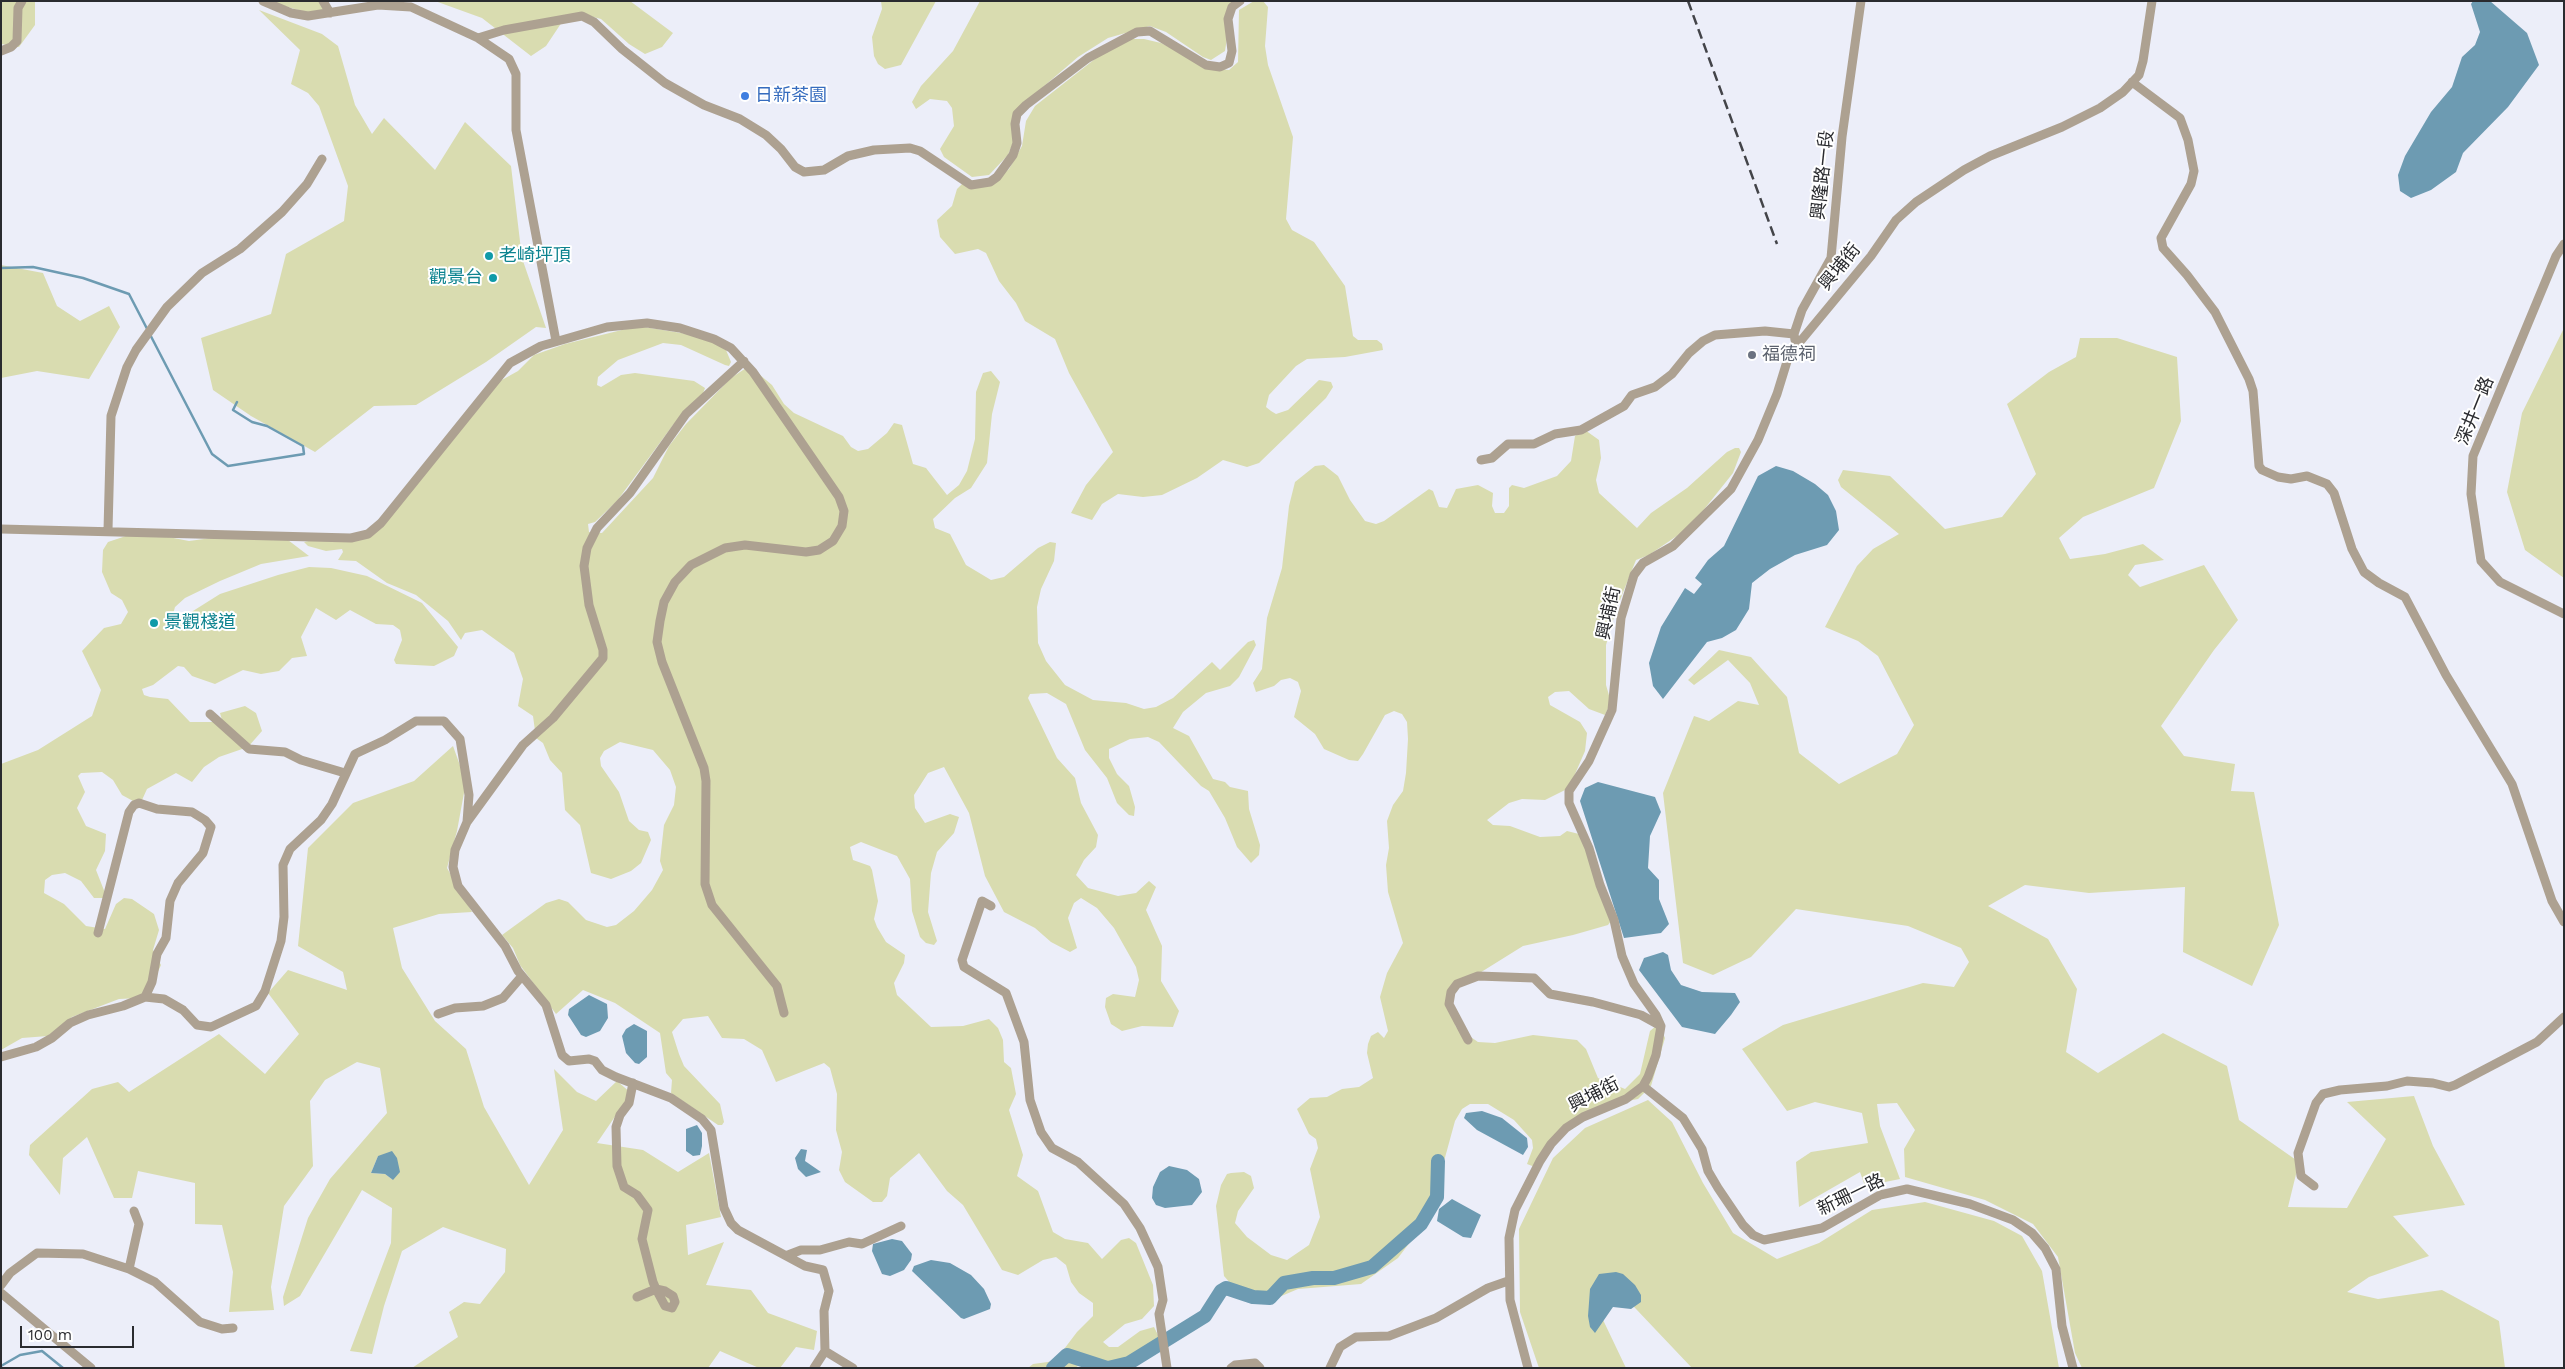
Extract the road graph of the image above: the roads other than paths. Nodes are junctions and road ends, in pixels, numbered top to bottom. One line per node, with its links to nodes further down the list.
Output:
1 (22, 1): 10 (street)
2 (263, 1): 8 (street)
3 (323, 1): 8 (street)
4 (1240, 1): 9 (street)
5 (1861, 1): 14 (street, 興隆路一段)
6 (2152, 1): 11 (street, 興埔街)
7 (377, 3): 8 (street); 9 (street)
8 (330, 13)
9 (478, 38): 17 (street)
10 (1, 51)
11 (2132, 82): 15 (street, 興埔街); 28 (street)
12 (322, 159): 22 (street)
13 (2564, 244): 23 (street, 深井一路)
14 (1802, 310): 15 (street); 16 (street, 興隆路一段)
15 (1818, 319): 18 (street, 興埔街)
16 (1794, 334): 18 (street, 興隆路一段); 20 (street)
17 (556, 340): 19 (street); 22 (street)
18 (1796, 345): 35 (street, 興埔街)
19 (744, 361): 26 (street); 32 (street)
20 (1481, 460)
21 (1, 529): 22 (street)
22 (108, 530)
23 (2564, 614)
24 (210, 714): 25 (street)
25 (345, 773): 26 (street); 31 (street)
26 (467, 822): 30 (street)
27 (991, 906): 54 (street)
28 (2564, 922)
29 (98, 933): 31 (street)
30 (522, 976): 33 (street); 38 (street)
31 (145, 997): 37 (street)
32 (784, 1013)
33 (438, 1014)
34 (2564, 1017): 40 (street)
35 (1661, 1026): 36 (street); 39 (street, 興埔街)
36 (1468, 1040)
37 (1, 1057)
38 (633, 1084): 43 (street); 48 (street)
39 (1643, 1086): 45 (street, 興埔街); 59 (street, 新珊一路)
40 (2314, 1186)
41 (134, 1211): 44 (street)
42 (901, 1226): 43 (street)
43 (788, 1255): 50 (street)
44 (129, 1269): 46 (street); 49 (street)
45 (1508, 1281): 57 (street); 58 (street, 興埔街)
46 (1, 1285)
47 (1, 1293): 51 (street)
48 (637, 1297)
49 (234, 1328)
50 (825, 1351): 52 (street); 53 (street)
51 (91, 1368)
52 (814, 1368)
53 (853, 1368)
54 (1167, 1368)
55 (1231, 1368): 56 (street)
56 (1260, 1368)
57 (1330, 1368)
58 (1528, 1368)
59 (2072, 1368)

